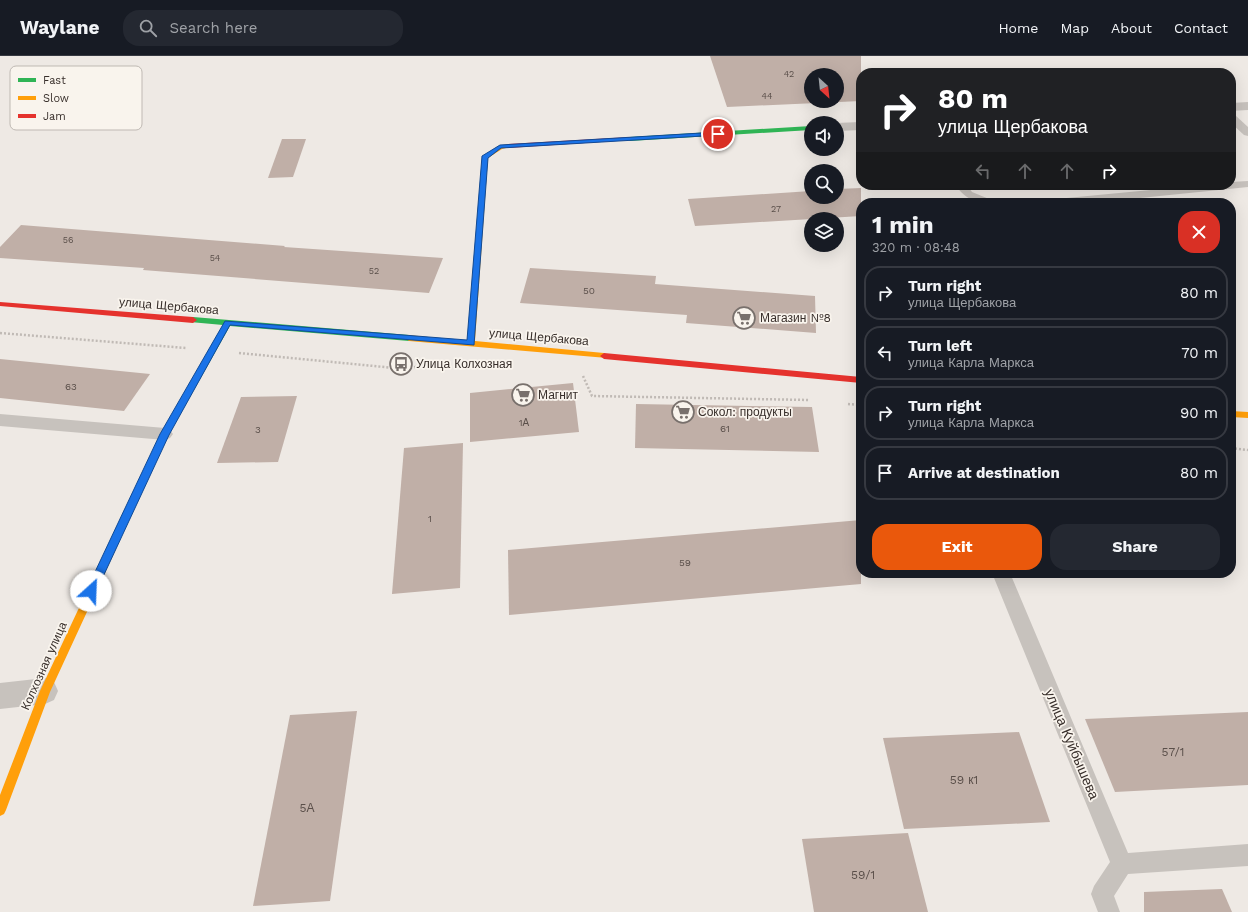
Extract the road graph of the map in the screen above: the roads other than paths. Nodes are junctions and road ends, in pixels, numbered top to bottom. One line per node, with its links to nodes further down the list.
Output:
1 (1248, 106): 2 (street)
2 (1236, 107)
3 (1236, 122): 7 (lane)
4 (856, 126): 5 (street)
5 (844, 127)
6 (804, 128): 16 (street)
7 (1248, 133)
8 (1248, 184): 9 (lane)
9 (1236, 185)
10 (965, 190): 12 (lane)
11 (1187, 190): 13 (lane)
12 (978, 198)
13 (1107, 198)
14 (0, 304): 15 (street, улица Щербакова)
15 (228, 323): 16 (street, улица Щербакова); 21 (street, Колхозная улица)
16 (471, 343): 17 (street, улица Щербакова)
17 (856, 380)
18 (1236, 414): 19 (street)
19 (1248, 415)
20 (0, 420): 21 (lane)
21 (165, 434): 23 (street, Колхозная улица)
22 (1003, 578): 27 (lane, улица Куйбышева)
23 (45, 691): 24 (street); 25 (street, Колхозная улица)
24 (0, 696)
25 (0, 810)
26 (1248, 855): 27 (lane)
27 (1122, 864): 28 (lane)
28 (1109, 912)

